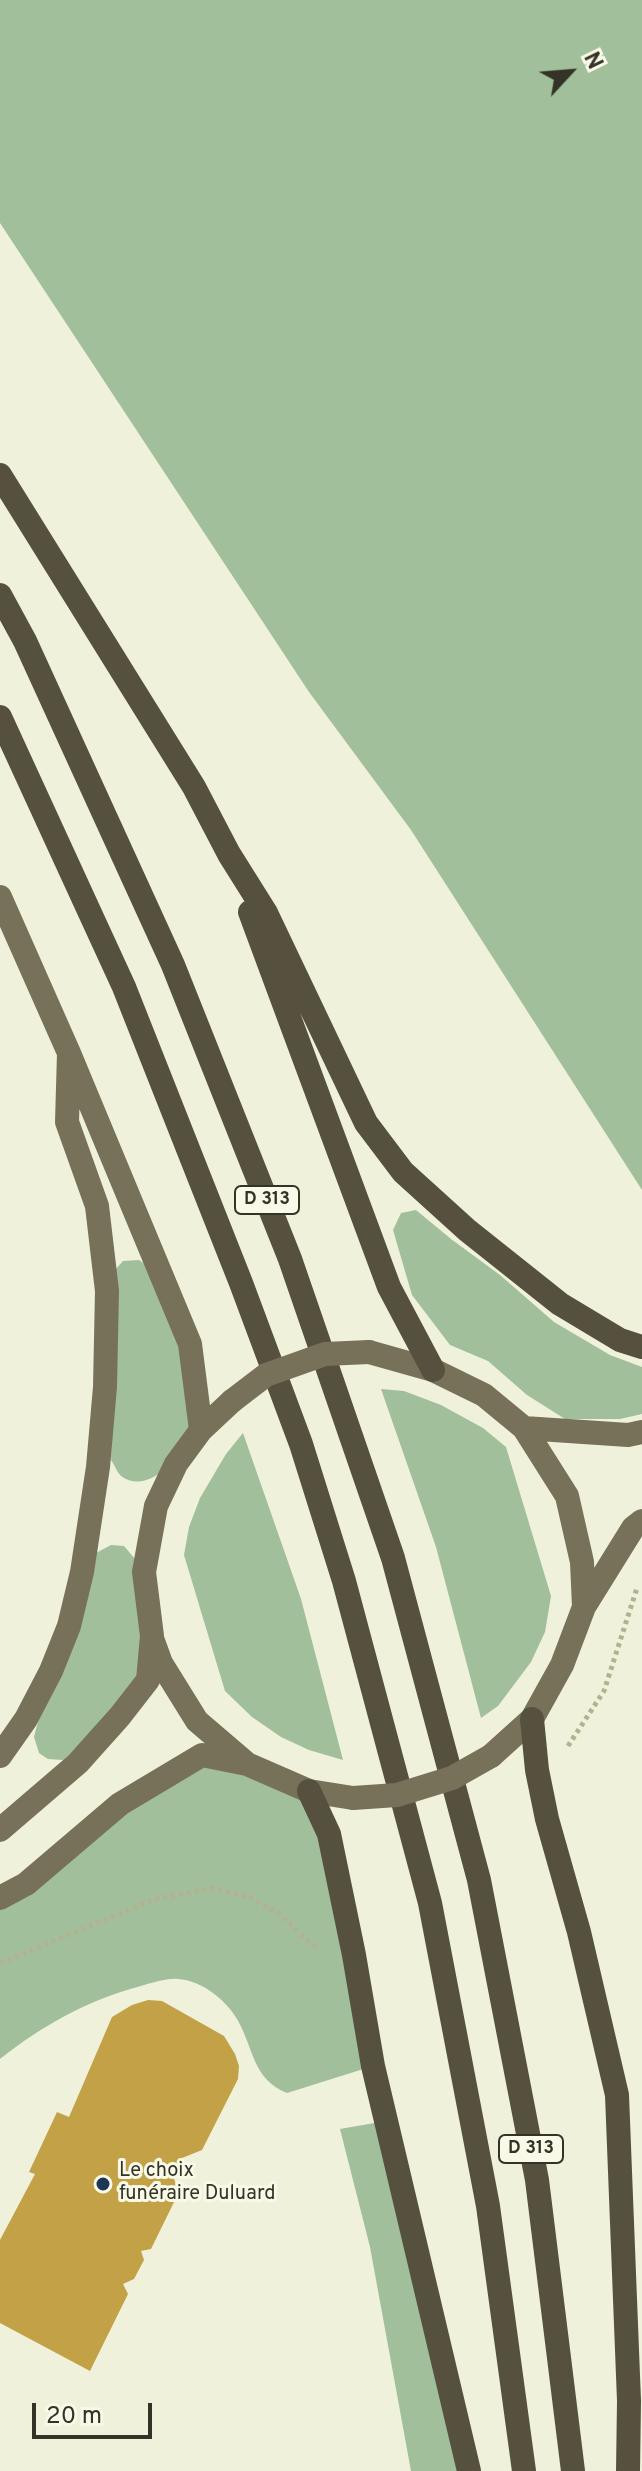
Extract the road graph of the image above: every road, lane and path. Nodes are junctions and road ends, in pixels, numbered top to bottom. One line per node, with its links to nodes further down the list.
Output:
1 (0, 475): 4 (highway)
2 (0, 595): 27 (highway, D 313)
3 (0, 717): 26 (highway, D 313)
4 (229, 854): 7 (highway); 8 (highway)
5 (0, 897): 6 (main road)
6 (69, 1053): 10 (main road); 17 (main road)
7 (642, 1347)
8 (433, 1370): 9 (main road); 10 (main road, bridge)
9 (524, 1428): 11 (main road); 14 (main road)
10 (201, 1430): 15 (main road)
11 (642, 1432)
12 (642, 1521): 14 (main road)
13 (639, 1582): 19 (path)
14 (584, 1607): 16 (main road)
15 (152, 1636): 18 (main road); 21 (main road)
16 (532, 1719): 19 (highway); 20 (main road, bridge)
17 (0, 1756)
18 (247, 1764): 20 (main road); 22 (main road)
19 (537, 1770): 28 (highway)
20 (309, 1791): 23 (highway)
21 (0, 1830)
22 (0, 1898)
23 (354, 1955): 24 (path); 25 (highway)
24 (0, 1963)
25 (469, 2471)
26 (524, 2471)
27 (573, 2471)
28 (628, 2471)

